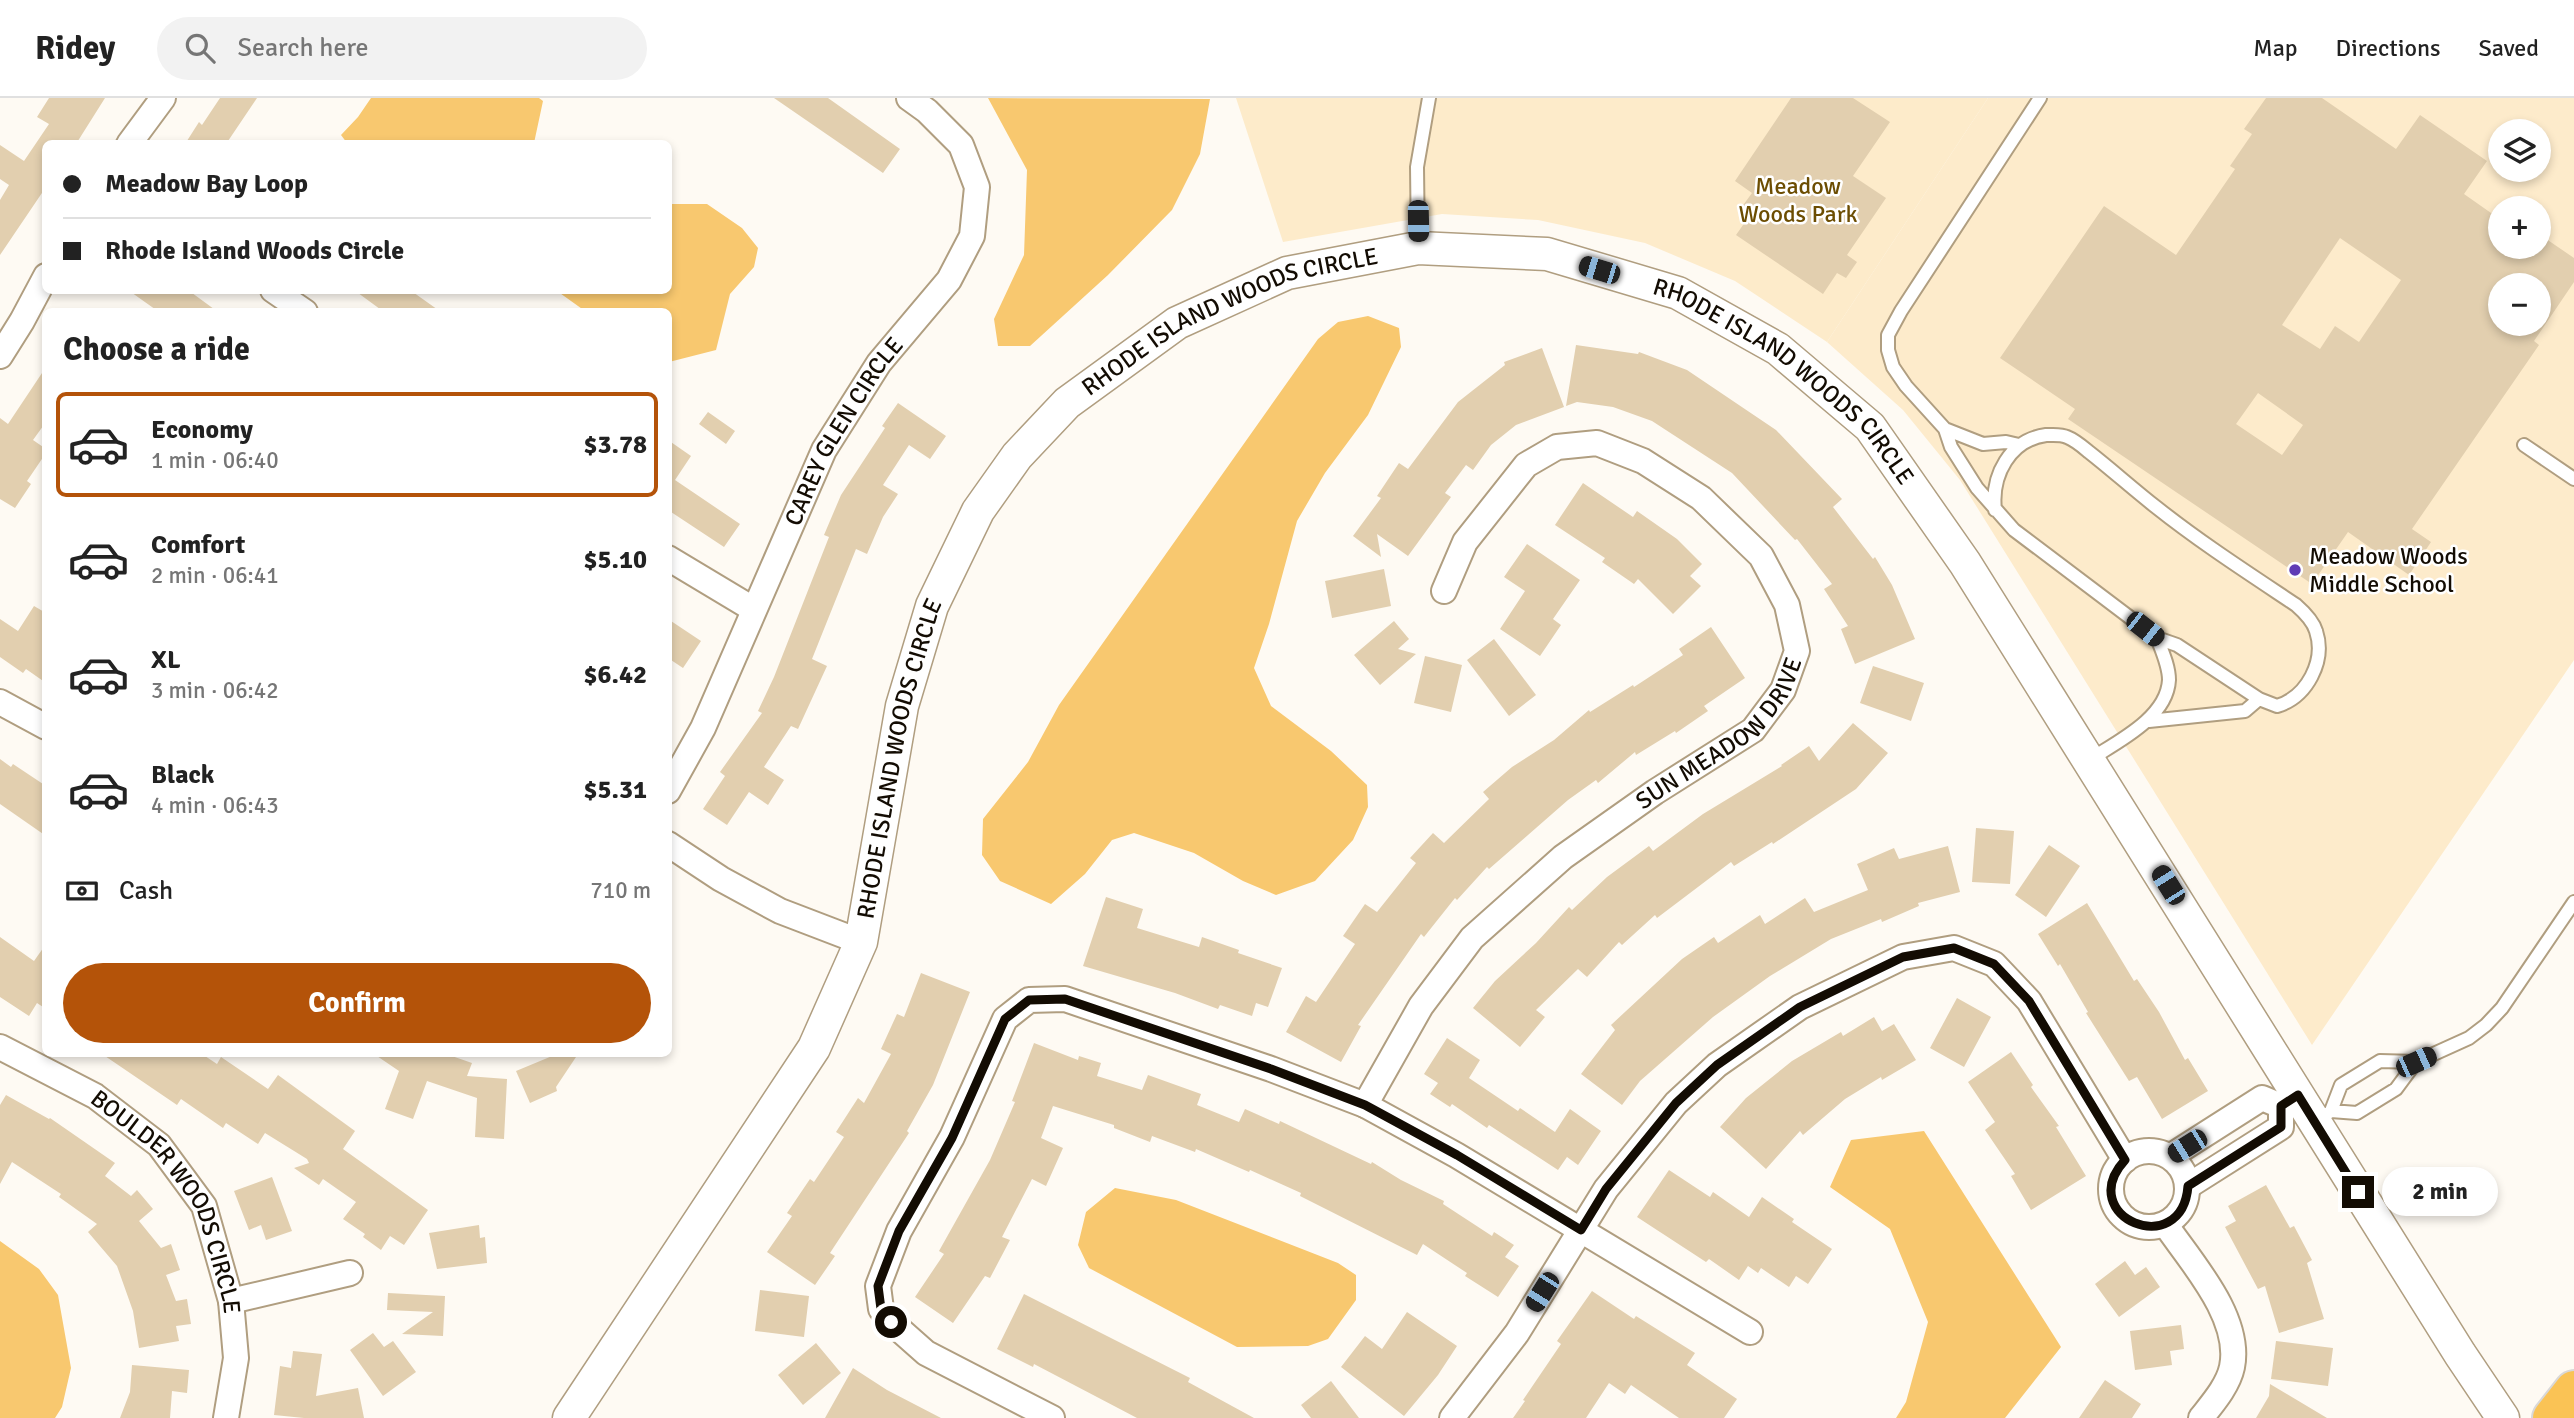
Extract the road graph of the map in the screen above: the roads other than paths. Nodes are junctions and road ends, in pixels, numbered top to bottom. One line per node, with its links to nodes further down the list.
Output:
1 (163, 98): 5 (street)
2 (909, 98): 18 (street, CAREY GLEN CIRCLE)
3 (1429, 98): 6 (lane)
4 (2040, 98): 11 (lane)
5 (133, 140)
6 (1418, 247): 24 (street, RHODE ISLAND WOODS CIRCLE); 28 (street, RHODE ISLAND WOODS CIRCLE)
7 (42, 284): 10 (street)
8 (278, 294): 9 (street)
9 (299, 308)
10 (0, 356)
11 (1945, 429): 12 (lane); 15 (lane)
12 (2019, 445): 15 (lane); 20 (lane)
13 (2524, 445): 14 (lane)
14 (2574, 479)
15 (1995, 510): 19 (lane)
16 (672, 560): 18 (street)
17 (1444, 591): 32 (street, SUN MEADOW DRIVE)
18 (753, 609): 25 (street, CAREY GLEN CIRCLE)
19 (2157, 638): 20 (lane); 22 (lane)
20 (2259, 699): 22 (lane)
21 (0, 702): 23 (street)
22 (2149, 721): 24 (lane)
23 (42, 725)
24 (2089, 760): 31 (street, RHODE ISLAND WOODS CIRCLE)
25 (672, 784)
26 (672, 847): 28 (street)
27 (2574, 902): 30 (lane)
28 (861, 942): 43 (street, RHODE ISLAND WOODS CIRCLE)
29 (0, 1047): 40 (street, BOULDER WOODS CIRCLE)
30 (2416, 1062): 33 (lane); 33 (lane)
31 (2290, 1101): 33 (street, RHODE ISLAND WOODS CIRCLE); 34 (street); 36 (street)
32 (1365, 1105): 38 (street); 44 (street)
33 (2323, 1116): 47 (street, RHODE ISLAND WOODS CIRCLE)
34 (2171, 1156): 35 (street); 36 (street)
35 (2125, 1160): 37 (street); 38 (street)
36 (2188, 1186): 37 (street)
37 (2165, 1224): 46 (street)
38 (1581, 1230): 41 (street); 45 (street)
39 (350, 1273): 40 (street)
40 (231, 1301): 42 (street, BOULDER WOODS CIRCLE)
41 (1750, 1332)
42 (226, 1418)
43 (569, 1418)
44 (1052, 1418)
45 (1452, 1418)
46 (2201, 1418)
47 (2503, 1418)

